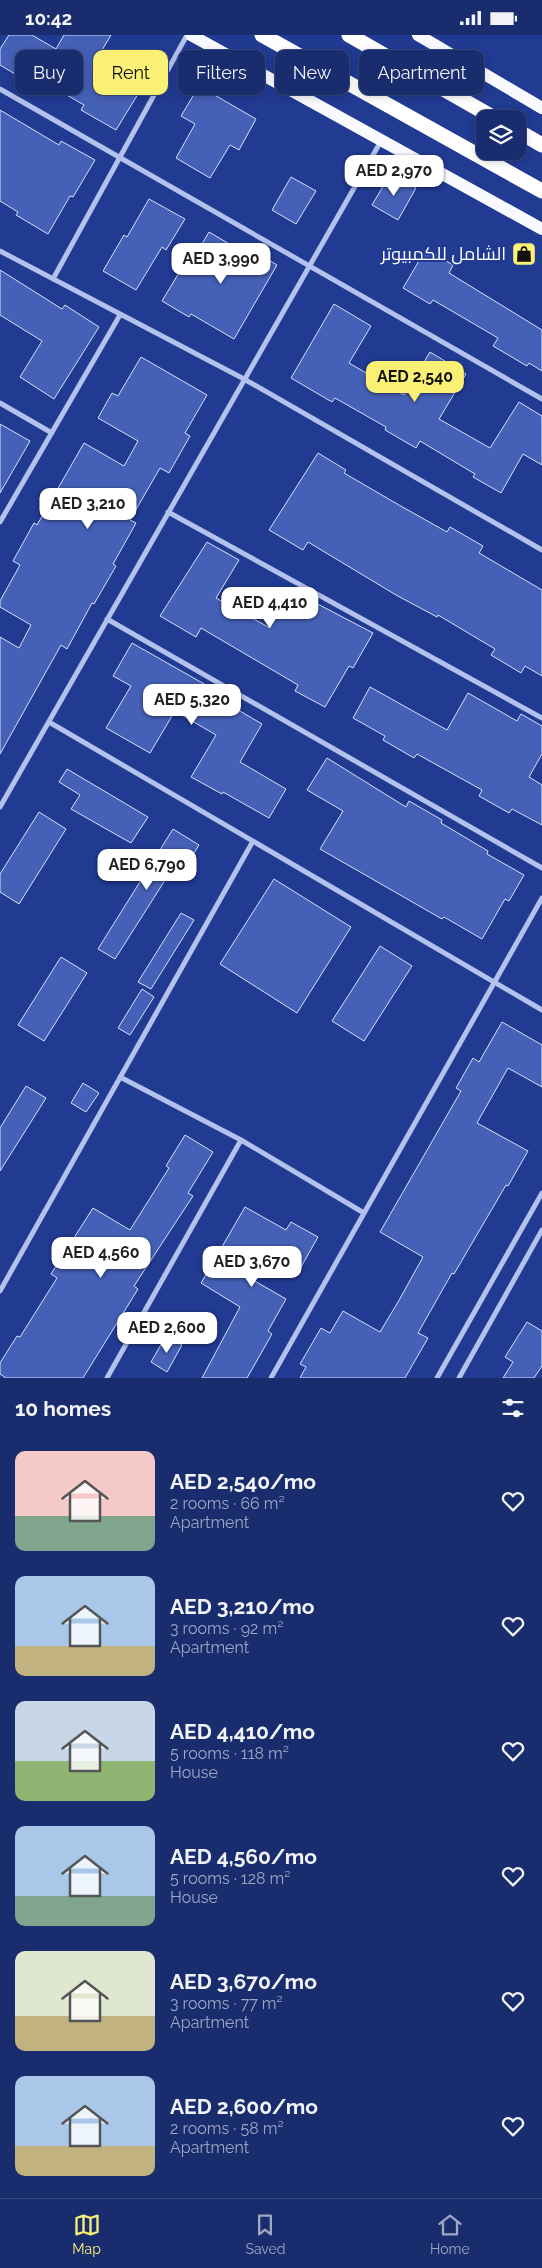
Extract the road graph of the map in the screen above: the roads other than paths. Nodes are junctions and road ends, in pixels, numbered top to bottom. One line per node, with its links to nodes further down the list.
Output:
1 (187, 35): 12 (street)
2 (191, 35): 10 (main road)
3 (262, 35): 13 (highway)
4 (349, 35): 8 (highway)
5 (418, 35): 7 (main road)
6 (0, 89): 12 (street)
7 (542, 108)
8 (480, 110)
9 (526, 136): 11 (highway)
10 (382, 139): 14 (main road); 16 (street)
11 (542, 145)
12 (120, 158): 16 (street); 17 (street)
13 (542, 191)
14 (542, 229)
15 (0, 251): 17 (street)
16 (308, 265): 19 (street); 20 (street)
17 (53, 279): 18 (street)
18 (120, 315): 19 (street); 22 (street)
19 (244, 379): 23 (street); 25 (street)
20 (542, 399)
21 (0, 403): 22 (street)
22 (52, 433): 24 (street)
23 (168, 512): 26 (street); 27 (street)
24 (0, 522)
25 (542, 550)
26 (107, 619): 28 (street); 31 (street)
27 (542, 719)
28 (49, 722): 29 (street); 30 (street)
29 (0, 807)
30 (253, 841): 33 (street); 35 (street)
31 (542, 868)
32 (542, 898): 33 (street)
33 (495, 982): 34 (street); 38 (street)
34 (542, 1010)
35 (120, 1077): 36 (street); 40 (street)
36 (241, 1140): 38 (street); 41 (street)
37 (542, 1193): 43 (street)
38 (364, 1213): 42 (street)
39 (542, 1230): 44 (street)
40 (0, 1291)
41 (107, 1378)
42 (271, 1378)
43 (437, 1378)
44 (459, 1378)

